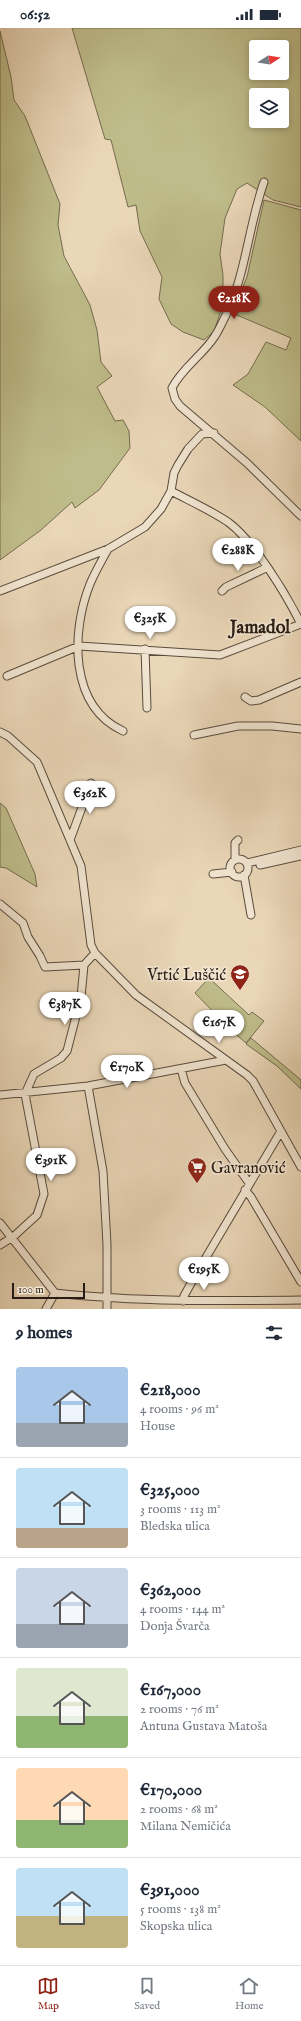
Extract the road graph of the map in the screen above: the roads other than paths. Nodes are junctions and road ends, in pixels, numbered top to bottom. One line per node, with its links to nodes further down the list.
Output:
1 (264, 182): 2 (street)
2 (214, 433): 3 (street); 4 (street)
3 (171, 491): 5 (street); 6 (street)
4 (301, 516)
5 (108, 549): 7 (street); 10 (street)
6 (266, 568): 8 (street); 9 (street)
7 (0, 591)
8 (222, 591)
9 (301, 624): 11 (street)
10 (79, 646): 11 (street); 12 (street); 17 (street)
11 (145, 649): 15 (street)
12 (7, 676)
13 (301, 682): 14 (street)
14 (245, 697)
15 (147, 708)
16 (301, 729): 19 (street)
17 (123, 731)
18 (0, 732): 21 (street)
19 (194, 735)
20 (91, 783): 21 (street)
21 (70, 840): 32 (street)
22 (238, 840): 25 (street)
23 (301, 850): 26 (street)
24 (301, 856): 26 (street)
25 (237, 857): 26 (street); 27 (street)
26 (248, 865): 29 (street)
27 (231, 870): 28 (street); 29 (street)
28 (214, 874)
29 (242, 876): 31 (street)
30 (0, 904): 33 (street)
31 (251, 915)
32 (95, 953): 33 (street); 34 (street)
33 (84, 965): 37 (street)
34 (226, 1060): 35 (street); 39 (street)
35 (181, 1069): 36 (street); 41 (street)
36 (88, 1086): 37 (street); 48 (street)
37 (25, 1094): 38 (street); 44 (street)
38 (0, 1095)
39 (281, 1131): 40 (street); 41 (street)
40 (301, 1167)
41 (249, 1183): 42 (street)
42 (245, 1190): 46 (street); 50 (street)
43 (0, 1223): 44 (street)
44 (13, 1237): 45 (street); 47 (street)
45 (0, 1245)
46 (301, 1282)
47 (55, 1294): 48 (street); 51 (street)
48 (107, 1298): 50 (street); 52 (street)
49 (301, 1300): 50 (street)
50 (184, 1301)
51 (46, 1309)
52 (107, 1309)

